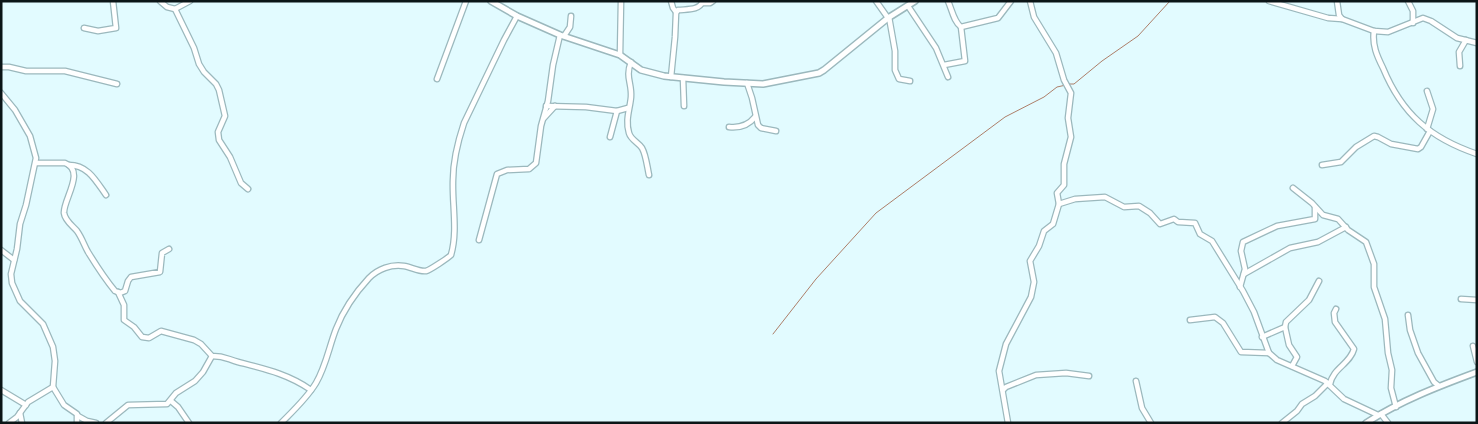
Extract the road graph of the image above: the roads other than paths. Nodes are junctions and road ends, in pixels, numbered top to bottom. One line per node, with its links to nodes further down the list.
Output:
1 (113, 1): 26 (street)
2 (160, 1): 19 (street)
3 (190, 1): 19 (street)
4 (466, 1): 40 (street)
5 (491, 1): 21 (street)
6 (621, 1): 32 (street)
7 (671, 1): 20 (street)
8 (713, 1): 17 (street)
9 (876, 1): 23 (street)
10 (915, 1): 18 (street)
11 (948, 1): 27 (street)
12 (1011, 1): 27 (street)
13 (1030, 1): 65 (street)
14 (1269, 1): 24 (street)
15 (1337, 1): 24 (street)
16 (1408, 1): 25 (street)
17 (703, 2): 20 (street)
18 (908, 6): 23 (street); 34 (street)
19 (175, 9): 63 (street)
20 (676, 12): 38 (street)
21 (517, 16): 29 (street); 95 (street)
22 (571, 16): 29 (street)
23 (889, 17): 41 (street); 42 (street)
24 (1342, 19): 28 (street)
25 (1413, 23): 28 (street); 30 (street)
26 (84, 28)
27 (961, 28): 34 (street)
28 (1374, 31): 54 (street)
29 (562, 36): 32 (street); 46 (street)
30 (1466, 40): 31 (street); 35 (street)
31 (1477, 42)
32 (620, 55): 33 (street)
33 (631, 62): 38 (street); 49 (street)
34 (944, 65): 37 (street)
35 (1460, 66)
36 (1, 67): 43 (street)
37 (948, 76)
38 (671, 77): 39 (street)
39 (684, 78): 42 (street); 48 (street)
40 (437, 79)
41 (910, 81)
42 (748, 83): 51 (street)
43 (117, 84)
44 (1427, 91): 54 (street)
45 (1, 93): 58 (street)
46 (546, 106): 47 (street); 52 (street)
47 (555, 106): 50 (street); 52 (street)
48 (684, 106)
49 (628, 108): 50 (street); 61 (street)
50 (617, 111): 56 (street)
51 (755, 117): 53 (street); 55 (street)
52 (543, 118): 68 (street)
53 (728, 127)
54 (1429, 130): 57 (street); 60 (street)
55 (776, 131)
56 (610, 138)
57 (1477, 154)
58 (36, 163): 59 (street); 71 (street)
59 (69, 165): 64 (street); 75 (street)
60 (1322, 165)
61 (649, 174)
62 (1293, 188): 66 (street)
63 (248, 190)
64 (106, 195)
65 (1059, 204): 74 (street); 96 (street)
66 (1315, 207): 67 (street); 72 (street)
67 (1346, 227): 72 (street); 99 (street)
68 (479, 240)
69 (169, 249): 75 (street)
70 (1, 250): 71 (street)
71 (14, 260): 93 (street)
72 (1244, 274): 74 (street)
73 (1319, 281): 81 (street)
74 (1240, 287): 82 (street)
75 (118, 292): 85 (street)
76 (1461, 299): 77 (street)
77 (1477, 300)
78 (1336, 309): 91 (street)
79 (1408, 315): 92 (street)
80 (1190, 320): 84 (street)
81 (1285, 327): 82 (street); 87 (street)
82 (1262, 337): 84 (street)
83 (1473, 346): 86 (street)
84 (1269, 353): 87 (street)
85 (212, 356): 95 (street); 97 (street)
86 (1477, 362)
87 (1292, 366): 91 (street)
88 (1477, 372): 92 (street)
89 (1089, 376): 96 (street)
90 (1136, 381): 111 (street)
91 (1329, 383): 101 (street); 112 (street)
92 (1439, 386): 99 (street)
93 (53, 387): 98 (street); 102 (street)
94 (1, 390): 98 (street)
95 (311, 390): 109 (street)
96 (1003, 390): 110 (street)
97 (171, 401): 107 (street); 108 (street)
98 (26, 405): 100 (street)
99 (1396, 407): 101 (street)
100 (20, 413): 103 (street); 104 (street)
101 (1379, 415): 113 (street); 114 (street)
102 (78, 416): 105 (street); 106 (street)
103 (9, 423)
104 (22, 423)
105 (77, 423)
106 (96, 423)
107 (106, 423)
108 (189, 423)
109 (281, 423)
110 (1008, 423)
111 (1151, 423)
112 (1282, 423)
113 (1366, 423)
114 (1388, 423)

